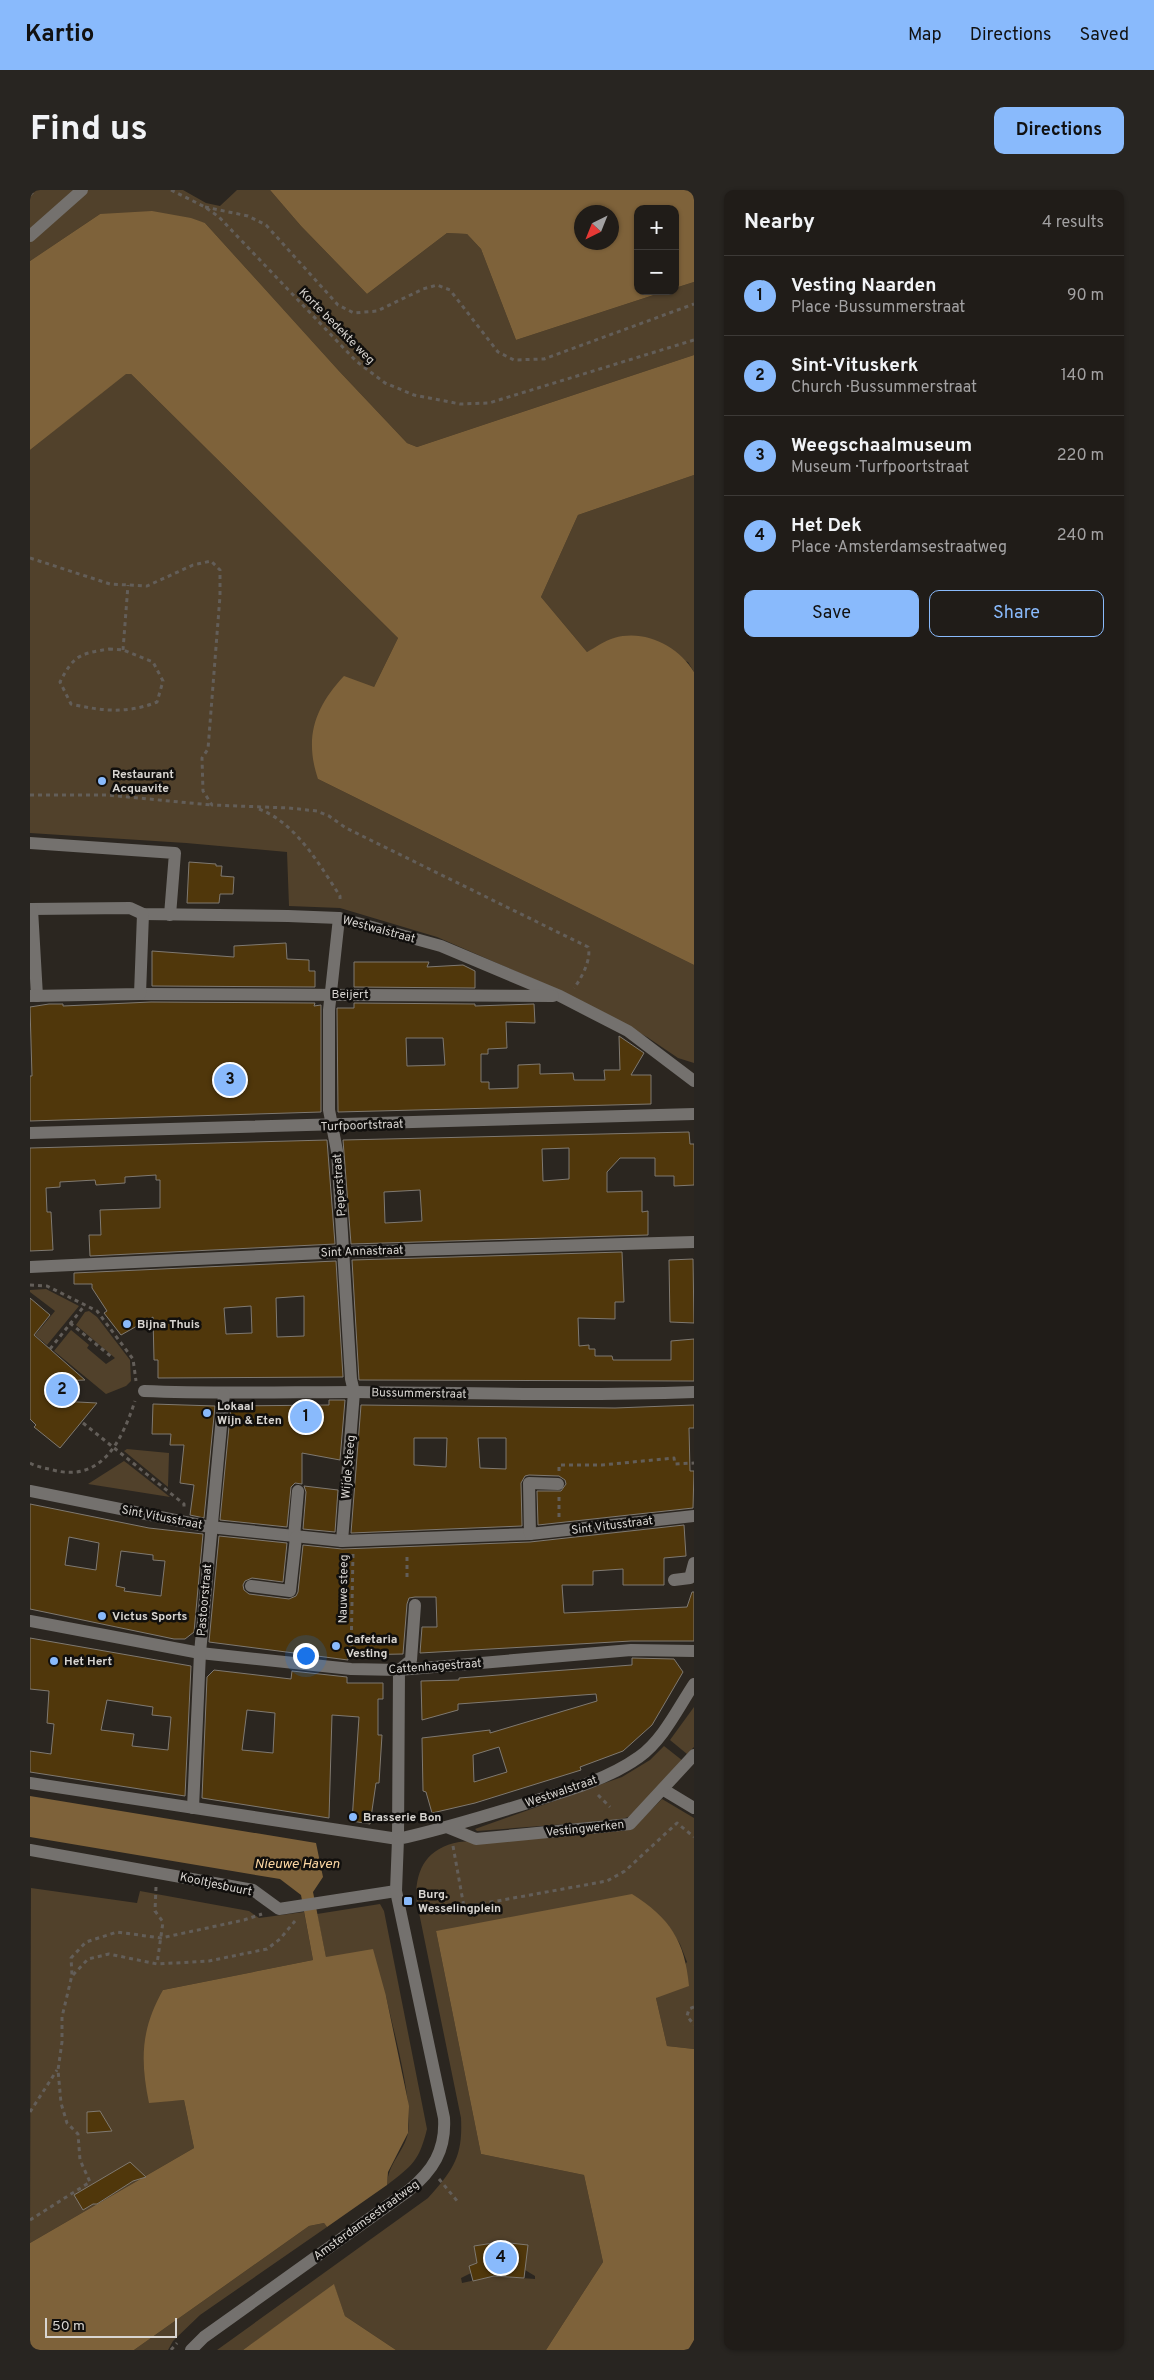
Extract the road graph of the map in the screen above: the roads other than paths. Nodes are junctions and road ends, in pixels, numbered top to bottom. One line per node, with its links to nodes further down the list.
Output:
1 (82, 190): 2 (street)
2 (30, 236)
3 (30, 843): 6 (street)
4 (31, 909): 5 (street, Westwalstraat); 12 (street)
5 (143, 914): 6 (street, Westwalstraat); 8 (street)
6 (170, 915): 7 (street, Westwalstraat)
7 (339, 918): 11 (street, Peperstraat); 13 (street, Westwalstraat)
8 (141, 954): 9 (street); 10 (street)
9 (128, 955)
10 (140, 994): 11 (street, Beijert); 12 (street, Beijert)
11 (332, 994): 13 (street, Beijert); 16 (street, Peperstraat)
12 (34, 996)
13 (563, 997): 14 (street, Westwalstraat)
14 (694, 1081)
15 (694, 1114): 16 (street, Turfpoortstraat)
16 (333, 1126): 17 (street, Turfpoortstraat); 19 (street, Peperstraat)
17 (30, 1133)
18 (694, 1242): 19 (street, Sint Annastraat)
19 (344, 1252): 20 (street, Sint Annastraat); 22 (street, Peperstraat)
20 (30, 1267)
21 (141, 1391): 24 (street, Bussummerstraat)
22 (354, 1392): 23 (street, Bussummerstraat); 24 (street, Bussummerstraat); 32 (street, Wijde Steeg)
23 (694, 1392)
24 (224, 1394): 29 (street, Pastoorstraat)
25 (558, 1484): 30 (street)
26 (30, 1491): 29 (street, Sint Vitusstraat)
27 (298, 1491): 31 (street)
28 (694, 1516): 30 (street, Sint Vitusstraat)
29 (210, 1527): 31 (street, Sint Vitusstraat); 39 (street, Pastoorstraat)
30 (530, 1534): 32 (street, Sint Vitusstraat)
31 (295, 1537): 32 (street, Sint Vitusstraat); 35 (street)
32 (348, 1541)
33 (694, 1563): 34 (street)
34 (674, 1580)
35 (250, 1586)
36 (416, 1604): 40 (street)
37 (30, 1621): 39 (street, Cattenhagestraat)
38 (694, 1651): 40 (street, Cattenhagestraat)
39 (200, 1653): 40 (street, Cattenhagestraat); 45 (street, Pastoorstraat)
40 (399, 1670): 48 (street, Amsterdamsestraatweg)
41 (694, 1684): 47 (street, Westwalstraat)
42 (694, 1756): 44 (street, Vestingwerken)
43 (30, 1783): 45 (street)
44 (664, 1790): 46 (street); 47 (street, Vestingwerken)
45 (193, 1808): 48 (street)
46 (694, 1808)
47 (449, 1828): 48 (street, Westwalstraat)
48 (398, 1839): 50 (street, Amsterdamsestraatweg)
49 (30, 1850): 50 (street, Kooltjesbuurt)
50 (396, 1891): 51 (street, Amsterdamsestraatweg)
51 (191, 2350)

